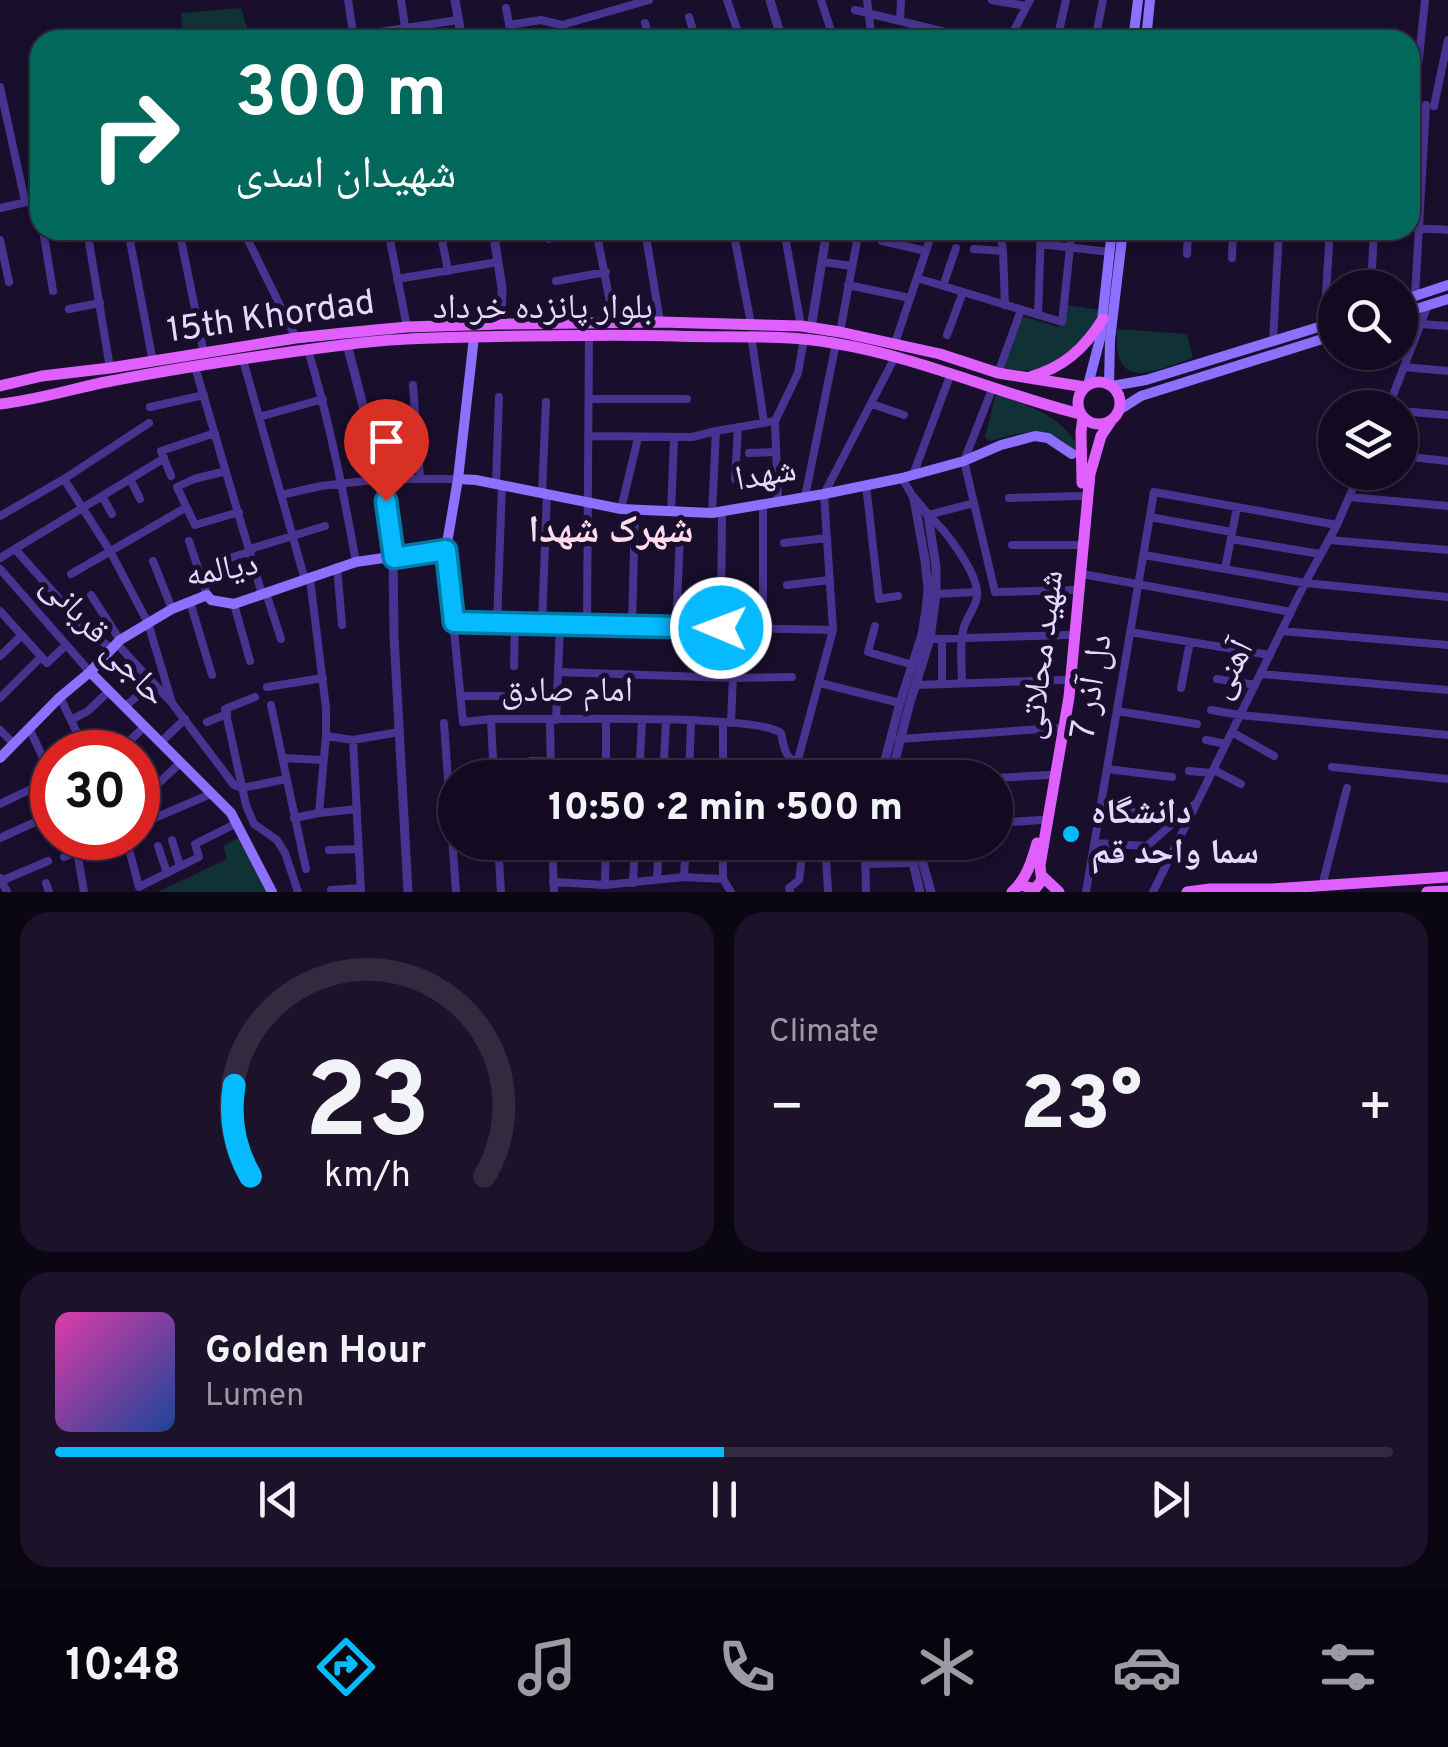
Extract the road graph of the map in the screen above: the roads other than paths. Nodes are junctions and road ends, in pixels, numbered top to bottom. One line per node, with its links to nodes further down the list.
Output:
1 (348, 0): 26 (street)
2 (401, 0): 25 (street)
3 (455, 0): 21 (street)
4 (649, 0): 24 (street)
5 (726, 0): 32 (street)
6 (770, 0): 33 (street)
7 (822, 0): 34 (street)
8 (867, 0): 19 (street)
9 (901, 0): 22 (street)
10 (992, 0): 16 (street)
11 (1066, 0): 38 (street)
12 (1103, 0): 39 (street)
13 (1138, 0): 40 (main road)
14 (1150, 0): 41 (main road)
15 (1424, 0): 42 (street)
16 (1028, 3): 37 (street)
17 (506, 8): 24 (street)
18 (854, 10): 19 (street)
19 (867, 13): 22 (street); 35 (street)
20 (689, 16): 31 (street)
21 (458, 20): 25 (street); 28 (street)
22 (900, 21): 36 (street)
23 (644, 23): 30 (street)
24 (509, 25): 29 (street)
25 (405, 28): 27 (street)
26 (353, 30)
27 (395, 30)
28 (460, 30)
29 (510, 30)
30 (646, 30)
31 (693, 30)
32 (738, 30)
33 (779, 30)
34 (831, 30)
35 (870, 30)
36 (937, 30)
37 (1014, 30)
38 (1059, 30)
39 (1098, 30)
40 (1134, 30)
41 (1147, 30)
42 (1420, 35)
43 (1448, 40): 46 (street)
44 (0, 87): 50 (street)
45 (1420, 105): 46 (street)
46 (1430, 106): 47 (street); 48 (street)
47 (1448, 106)
48 (1420, 182)
49 (30, 200): 50 (street)
50 (25, 201): 51 (street)
51 (0, 208)
52 (1420, 228): 53 (street)
53 (1448, 230)
54 (0, 240): 102 (street)
55 (45, 240): 106 (street)
56 (88, 240): 111 (street)
57 (130, 240): 143 (street)
58 (181, 240): 139 (street)
59 (248, 240): 132 (street)
60 (390, 240): 100 (street)
61 (442, 240): 97 (street)
62 (495, 240): 91 (street)
63 (598, 240): 98 (street)
64 (648, 240): 120 (street)
65 (735, 240): 126 (street)
66 (786, 240): 127 (street)
67 (826, 240): 92 (street)
68 (857, 240): 93 (street)
69 (882, 240): 86 (street)
70 (930, 240): 86 (street)
71 (1001, 240): 87 (street)
72 (1040, 240): 82 (street)
73 (1071, 240): 83 (street)
74 (1111, 240): 88 (main road)
75 (1122, 240): 141 (main road)
76 (1188, 240): 89 (street)
77 (1233, 240): 90 (street)
78 (1279, 240): 135 (street)
79 (1330, 240): 94 (street)
80 (1373, 240): 95 (street)
81 (1414, 240): 96 (street)
82 (1040, 244): 83 (street); 117 (street)
83 (1070, 247): 88 (street); 117 (street)
84 (956, 248): 105 (street)
85 (974, 250): 87 (street)
86 (926, 251): 99 (street)
87 (1003, 251): 112 (street)
88 (1110, 252): 118 (main road)
89 (1187, 254)
90 (1232, 258)
91 (498, 262): 97 (street); 121 (street)
92 (823, 262): 93 (street); 127 (street)
93 (852, 266): 104 (street)
94 (1330, 270)
95 (1372, 270)
96 (1414, 270)
97 (448, 271): 100 (street)
98 (606, 272): 101 (street); 119 (street)
99 (917, 278): 105 (street); 109 (street)
100 (397, 280): 124 (street)
101 (556, 281)
102 (9, 282)
103 (1447, 284): 108 (main road)
104 (848, 285): 109 (street); 133 (street)
105 (943, 286): 107 (street)
106 (53, 290)
107 (963, 292): 112 (street); 130 (street)
108 (1418, 295)
109 (910, 298): 138 (street)
110 (1448, 299): 113 (main road)
111 (100, 303): 115 (street); 145 (street)
112 (1004, 305): 116 (street)
113 (1428, 305): 114 (main road); 122 (street)
114 (1418, 308)
115 (69, 309)
116 (1020, 310): 117 (street); 150 (street)
117 (1038, 315)
118 (1103, 319): 140 (main road); 151 (main road)
119 (614, 322): 120 (main road, 15th Khordad); 121 (main road, 15th Khordad)
120 (660, 322): 126 (main road, 15th Khordad)
121 (500, 324): 124 (main road, 15th Khordad)
122 (1421, 324): 123 (street); 128 (street)
123 (1448, 326)
124 (407, 327): 132 (main road, 15th Khordad)
125 (1318, 327): 135 (main road)
126 (751, 329): 127 (main road, بلوار پانزده خرداد); 129 (main road, بلوار پانزده خرداد); 179 (street)
127 (805, 331): 133 (main road, بلوار پانزده خرداد); 178 (street)
128 (1418, 332)
129 (589, 334): 131 (main road, بلوار پانزده خرداد); 165 (street)
130 (947, 335)
131 (474, 337): 136 (main road, بلوار پانزده خرداد); 201 (main road)
132 (296, 338): 139 (main road, 15th Khordad)
133 (838, 338): 138 (main road, بلوار پانزده خرداد); 212 (street)
134 (1318, 340): 162 (main road)
135 (1274, 341): 153 (main road)
136 (346, 344): 137 (main road, بلوار پانزده خرداد); 199 (street)
137 (308, 350): 142 (main road, بلوار پانزده خرداد); 164 (street)
138 (895, 350): 148 (main road, بلوار پانزده خرداد); 150 (main road); 170 (street)
139 (204, 353): 143 (main road, 15th Khordad)
140 (1097, 354): 141 (main road); 157 (main road)
141 (1110, 354): 158 (main road)
142 (242, 360): 144 (main road, بلوار پانزده خرداد); 177 (street)
143 (153, 362): 145 (main road, 15th Khordad)
144 (196, 367): 159 (main road, بلوار پانزده خرداد); 160 (street)
145 (110, 368): 149 (main road, 15th Khordad)
146 (1418, 368): 147 (street)
147 (1448, 371)
148 (952, 372): 156 (main road, بلوار پانزده خرداد); 196 (street)
149 (60, 373): 152 (main road, 15th Khordad); 159 (main road)
150 (998, 373): 151 (main road)
151 (1025, 378): 157 (main road); 161 (main road)
152 (22, 380): 155 (main road, 15th Khordad); 167 (main road)
153 (1136, 382): 158 (main road); 162 (main road)
154 (413, 385): 200 (street)
155 (0, 386)
156 (993, 386): 161 (main road, بلوار پانزده خرداد); 193 (street)
157 (1086, 386): 158 (main road); 176 (main road)
158 (1110, 386): 174 (main road)
159 (64, 392): 167 (main road, بلوار پانزده خرداد)
160 (204, 395): 171 (street); 183 (street)
161 (1020, 396): 176 (main road, بلوار پانزده خرداد)
162 (1141, 396): 174 (main road)
163 (499, 397): 204 (street)
164 (323, 398): 177 (street); 203 (street)
165 (589, 399): 166 (street); 184 (street)
166 (687, 399)
167 (28, 401): 169 (main road, بلوار پانزده خرداد)
168 (546, 402): 207 (street)
169 (0, 404)
170 (872, 404): 173 (street); 208 (street)
171 (150, 407)
172 (1418, 412): 175 (street)
173 (904, 415)
174 (1115, 415): 176 (main road); 260 (main road, شهید محلاتی)
175 (1448, 415)
176 (1082, 416): 189 (main road, شهید محلاتی)
177 (259, 417): 210 (street)
178 (776, 421): 179 (street); 188 (street)
179 (764, 422): 181 (street)
180 (149, 424): 197 (street)
181 (738, 427): 182 (street); 202 (street)
182 (716, 430): 186 (street); 229 (street)
183 (215, 433): 191 (street); 194 (street)
184 (588, 436): 185 (street); 217 (street)
185 (638, 438): 186 (street); 225 (street)
186 (674, 438): 228 (street)
187 (749, 452): 188 (street)
188 (776, 452): 218 (street)
189 (1077, 453): 193 (main road, شهدا); 211 (main road, شهید محلاتی)
190 (1418, 458): 192 (street)
191 (163, 459): 195 (street); 198 (street)
192 (1448, 460)
193 (964, 461): 196 (main road, شهدا); 219 (street)
194 (226, 471): 224 (street); 227 (street)
195 (171, 476)
196 (907, 477): 205 (main road, شهدا); 213 (street)
197 (64, 479): 222 (street); 231 (street)
198 (130, 479): 209 (street); 216 (street)
199 (382, 479): 200 (street); 203 (street); 252 (street)
200 (420, 479): 201 (street)
201 (458, 479): 204 (main road, شهدا); 246 (main road)
202 (735, 479)
203 (342, 484): 210 (street); 255 (street)
204 (499, 485): 207 (main road, شهدا); 282 (street)
205 (866, 486): 208 (main road, شهدا); 272 (street)
206 (1352, 490): 214 (street, آهنی)
207 (545, 494): 217 (main road, شهدا); 284 (street)
208 (824, 494): 212 (main road, شهدا); 238 (street)
209 (102, 496): 222 (street); 230 (street)
210 (281, 496): 237 (street)
211 (1081, 496): 215 (street); 242 (main road, شهید محلاتی)
212 (805, 497): 218 (main road, شهدا)
213 (913, 497): 232 (street); 278 (street)
214 (1349, 497): 221 (street); 234 (street, آهنی)
215 (1009, 498)
216 (140, 499)
217 (588, 502): 225 (main road, شهدا); 287 (street)
218 (778, 502): 220 (main road, شهدا)
219 (974, 503): 232 (street); 266 (street)
220 (763, 504): 229 (main road, شهدا); 293 (street)
221 (1448, 506)
222 (84, 507): 244 (street); 248 (street)
223 (1237, 507): 233 (street, دل آذر 7); 234 (street); 236 (street)
224 (185, 508): 227 (street); 248 (street)
225 (621, 509): 226 (main road, شهدا)
226 (635, 510): 228 (main road, شهدا); 288 (street)
227 (238, 512): 245 (street)
228 (676, 512): 229 (main road, شهدا); 290 (street)
229 (717, 512): 291 (street)
230 (112, 514)
231 (0, 516)
232 (928, 516): 267 (street); 269 (street)
233 (1150, 517): 236 (street); 250 (street, دل آذر 7)
234 (1337, 525): 239 (street, آهنی)
235 (325, 526): 237 (street)
236 (1232, 535): 249 (street); 258 (street)
237 (294, 537): 245 (street); 261 (street)
238 (827, 538): 241 (street); 262 (street)
239 (1330, 540): 247 (street); 249 (street, آهنی)
240 (189, 541): 271 (street)
241 (784, 543)
242 (1077, 545): 243 (street); 266 (main road, شهید محلاتی)
243 (1012, 546)
244 (14, 549): 251 (street); 304 (street)
245 (250, 550): 253 (street); 268 (street)
246 (446, 550): 252 (main road, دیالمه); 280 (street)
247 (1448, 550)
248 (110, 551): 259 (street); 281 (street)
249 (1320, 554): 263 (street, آهنی)
250 (1144, 555): 258 (street); 264 (street, دل آذر 7)
251 (0, 558)
252 (394, 558): 255 (main road, دیالمه); 364 (street)
253 (221, 561)
254 (153, 562): 276 (street)
255 (356, 562): 256 (main road, دیالمه)
256 (337, 567): 261 (main road, دیالمه); 285 (street)
257 (0, 569): 305 (street, حاجی قربانی)
258 (1225, 569): 263 (street)
259 (71, 574)
260 (1082, 574): 264 (street); 446 (main road, شهید محلاتی)
261 (308, 580): 268 (main road, دیالمه); 318 (street)
262 (830, 580): 265 (street); 294 (street)
263 (1305, 583): 273 (street); 279 (street, آهنی)
264 (1138, 584): 279 (street); 296 (street, دل آذر 7)
265 (787, 585)
266 (1073, 590): 297 (main road, شهید محلاتی)
267 (977, 592): 269 (street); 300 (street)
268 (264, 594): 275 (main road, دیالمه); 301 (street)
269 (936, 594): 278 (street)
270 (91, 595): 304 (street)
271 (207, 596): 274 (main road, دیالمه); 275 (main road, دیالمه)
272 (898, 596)
273 (1448, 597)
274 (190, 602): 276 (main road, دیالمه); 316 (street)
275 (234, 604): 310 (street)
276 (172, 609): 281 (main road, دیالمه)
277 (0, 611): 298 (street)
278 (930, 611): 299 (street); 311 (street)
279 (1291, 612): 295 (street, آهنی)
280 (454, 622): 282 (street); 332 (street)
281 (148, 623): 304 (main road, دیالمه); 337 (street)
282 (497, 623): 283 (street)
283 (515, 624): 284 (street); 312 (street)
284 (542, 624): 286 (street)
285 (342, 625)
286 (560, 625): 287 (street); 314 (street)
287 (587, 625): 288 (street)
288 (632, 626): 290 (street)
289 (875, 626): 311 (street)
290 (676, 628): 291 (street)
291 (721, 628): 292 (street)
292 (734, 628): 293 (street); 319 (street)
293 (763, 628): 294 (street)
294 (833, 630): 323 (street)
295 (1282, 631): 306 (street); 307 (street, آهنی)
296 (1130, 632): 303 (street); 342 (street, دل آذر 7)
297 (1069, 635): 300 (street); 321 (main road, شهید محلاتی)
298 (22, 636): 308 (street); 309 (street)
299 (930, 638): 302 (street); 326 (street)
300 (962, 638): 302 (street); 324 (street)
301 (281, 639)
302 (942, 640): 325 (street)
303 (1190, 642): 307 (street); 329 (street)
304 (116, 644): 313 (main road, دیالمه); 322 (street)
305 (66, 645): 309 (street); 313 (street, حاجی قربانی)
306 (1448, 645)
307 (1270, 654): 315 (street, آهنی)
308 (0, 656)
309 (44, 660): 336 (street)
310 (250, 661)
311 (912, 665): 338 (street)
312 (514, 666)
313 (90, 672): 330 (main road, حاجی قربانی); 334 (main road, دیالمه)
314 (558, 672): 319 (street); 348 (street)
315 (1260, 674): 327 (street, آهنی); 331 (street)
316 (212, 675)
317 (792, 677): 319 (street)
318 (323, 678): 328 (street); 367 (street)
319 (733, 678): 354 (street)
320 (1217, 679): 327 (street)
321 (1064, 680): 324 (street); 358 (main road, شهید محلاتی)
322 (152, 682): 337 (street); 340 (street)
323 (820, 683): 338 (street); 386 (street)
324 (962, 683): 325 (street)
325 (942, 684): 326 (street)
326 (916, 685): 368 (street)
327 (1255, 685): 344 (street, آهنی)
328 (267, 686)
329 (1182, 688)
330 (109, 690): 340 (main road, حاجی قربانی); 347 (street)
331 (1448, 690)
332 (461, 696): 333 (street); 346 (street, امام صادق)
333 (502, 696)
334 (60, 697): 347 (street); 360 (main road, دیالمه)
335 (255, 697): 343 (street)
336 (0, 698)
337 (172, 703): 345 (street)
338 (900, 703): 387 (street)
339 (271, 705): 376 (street)
340 (125, 707): 357 (main road, حاجی قربانی)
341 (1211, 710): 344 (street)
342 (1117, 711): 356 (street); 391 (street, دل آذر 7)
343 (226, 712): 353 (street); 401 (street)
344 (1240, 715): 365 (street, آهنی); 366 (street)
345 (185, 719): 371 (street); 401 (street)
346 (490, 719): 348 (street, امام صادق); 378 (street)
347 (71, 720): 361 (street)
348 (553, 720): 349 (street, امام صادق); 379 (street)
349 (606, 720): 350 (street, امام صادق); 380 (street)
350 (642, 720): 351 (street, امام صادق); 381 (street)
351 (666, 720): 352 (street, امام صادق); 382 (street)
352 (692, 720): 354 (street, امام صادق); 383 (street)
353 (207, 722)
354 (727, 722): 384 (street); 385 (street, امام صادق)
355 (444, 724): 466 (street)
356 (1197, 724)
357 (144, 727): 362 (street); 363 (main road, حاجی قربانی)
358 (1056, 728): 368 (street); 394 (main road, شهید محلاتی)
359 (0, 730): 373 (street)
360 (30, 730): 373 (main road, دیالمه)
361 (76, 730)
362 (141, 730)
363 (147, 730)
364 (399, 732): 369 (street); 465 (street)
365 (1232, 732): 372 (street, آهنی); 374 (street)
366 (1448, 735)
367 (326, 736): 369 (street); 377 (street)
368 (899, 739): 388 (street)
369 (353, 740): 409 (street)
370 (1206, 740): 372 (street)
371 (160, 743): 389 (main road, حاجی قربانی)
372 (1226, 744): 393 (street, آهنی)
373 (15, 745): 375 (main road, دیالمه)
374 (1274, 756)
375 (0, 758)
376 (282, 758): 377 (street); 397 (street)
377 (322, 760): 410 (street)
378 (493, 760)
379 (551, 760)
380 (606, 760)
381 (640, 760)
382 (664, 760)
383 (690, 760)
384 (724, 760)
385 (793, 760)
386 (797, 760)
387 (891, 760)
388 (892, 760)
389 (180, 763): 399 (street); 404 (main road, حاجی قربانی)
390 (1332, 767): 398 (street)
391 (1107, 769): 396 (street); 408 (street, دل آذر 7)
392 (1189, 771): 393 (street)
393 (1213, 772): 400 (street); 405 (street, آهنی)
394 (1048, 775): 395 (street); 415 (main road, شهید محلاتی)
395 (1013, 777)
396 (1172, 777)
397 (286, 779): 401 (street); 414 (street)
398 (1448, 779)
399 (160, 782)
400 (1240, 784)
401 (242, 788): 407 (street)
402 (1347, 788): 456 (street)
403 (30, 789): 406 (street)
404 (211, 794): 411 (street); 413 (main road, حاجی قربانی)
405 (1200, 800): 412 (street); 478 (street, آهنی)
406 (0, 804)
407 (246, 805): 413 (street); 425 (street)
408 (1100, 808): 412 (street); 421 (street, دل آذر 7)
409 (357, 809): 410 (street); 422 (street)
410 (319, 812): 414 (street)
411 (160, 815)
412 (1178, 817): 421 (street)
413 (234, 818): 443 (street); 463 (main road, حاجی قربانی)
414 (294, 818): 420 (street)
415 (1041, 820): 416 (street); 452 (main road, شهید محلاتی)
416 (1013, 822)
417 (30, 827): 418 (street)
418 (0, 838)
419 (172, 840): 443 (street)
420 (300, 843): 425 (street); 444 (street)
421 (1094, 844): 477 (street, دل آذر 7)
422 (358, 849): 423 (street); 458 (street)
423 (328, 850)
424 (160, 852): 445 (street)
425 (285, 853): 464 (street)
426 (48, 860): 451 (street)
427 (82, 860): 462 (street)
428 (131, 860): 445 (street)
429 (499, 860): 467 (street)
430 (552, 860): 453 (street)
431 (606, 860): 455 (street)
432 (634, 860): 454 (street)
433 (658, 860): 448 (street)
434 (685, 860): 447 (street)
435 (723, 860): 450 (street)
436 (801, 860): 470 (street)
437 (826, 860): 471 (street)
438 (865, 860): 442 (street)
439 (912, 860): 441 (street)
440 (921, 860): 474 (street)
441 (913, 863): 442 (street); 473 (street)
442 (865, 864): 472 (street)
443 (180, 866): 445 (street)
444 (306, 869)
445 (167, 873)
446 (1041, 875): 452 (main road); 476 (main road)
447 (684, 877): 448 (street); 450 (street)
448 (657, 878): 454 (street)
449 (1448, 878): 456 (main road)
450 (723, 879): 469 (street)
451 (1, 880): 461 (street)
452 (1022, 881): 475 (main road, شهید محلاتی)
453 (553, 882): 455 (street); 468 (street)
454 (633, 883): 455 (street)
455 (606, 885)
456 (1322, 886): 459 (main road)
457 (331, 890): 458 (street)
458 (361, 890)
459 (1209, 891): 479 (main road)
460 (1448, 891): 480 (main road)
461 (6, 892)
462 (84, 892)
463 (272, 892)
464 (298, 892)
465 (408, 892)
466 (456, 892)
467 (500, 892)
468 (554, 892)
469 (731, 892)
470 (790, 892)
471 (828, 892)
472 (866, 892)
473 (920, 892)
474 (931, 892)
475 (1012, 892)
476 (1060, 892)
477 (1086, 892)
478 (1153, 892)
479 (1187, 892)
480 (1429, 892)

